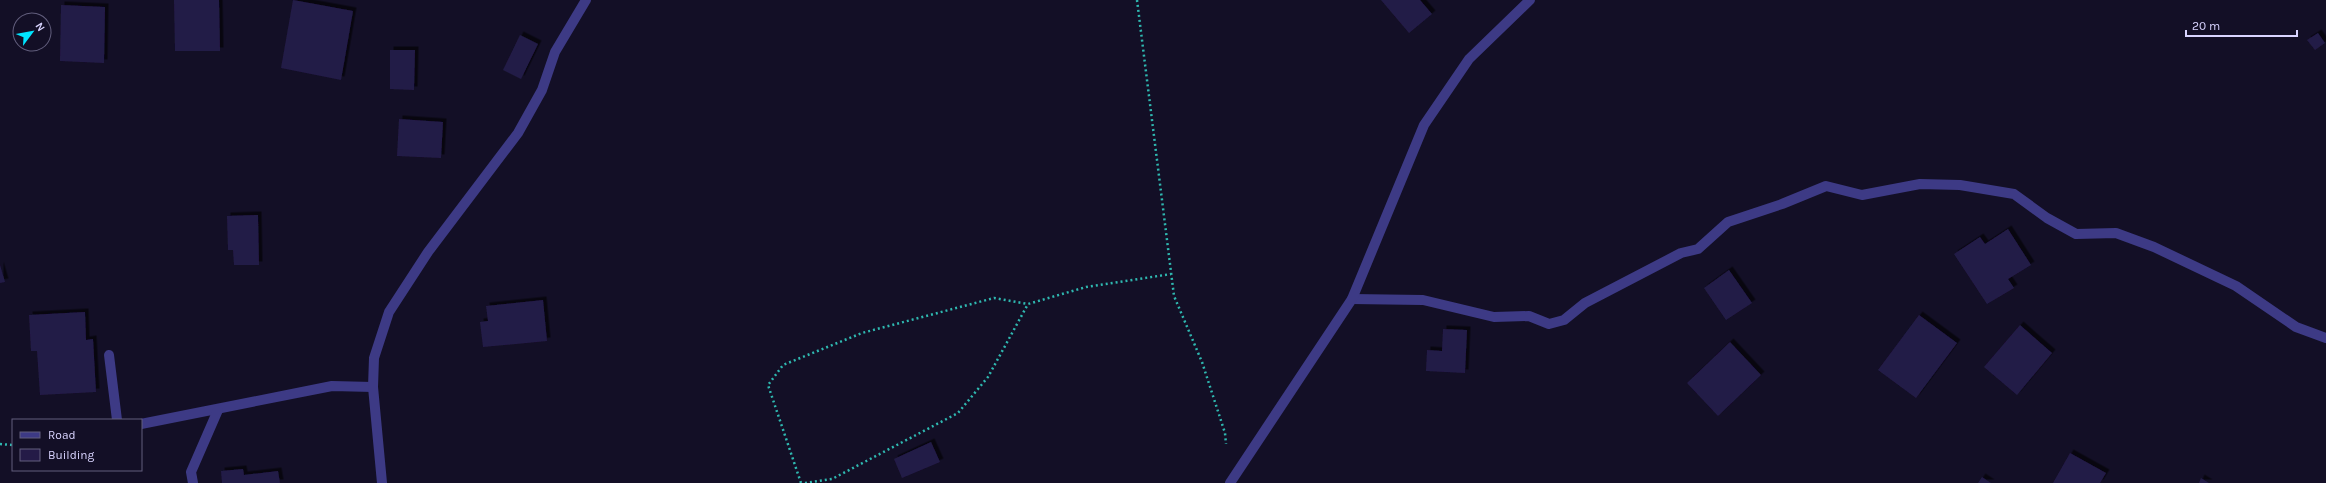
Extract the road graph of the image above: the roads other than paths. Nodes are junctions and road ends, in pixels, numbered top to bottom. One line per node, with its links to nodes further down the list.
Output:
1 (586, 0): 6 (street)
2 (1530, 0): 3 (street)
3 (1352, 299): 4 (street); 12 (street)
4 (2326, 338)
5 (109, 355): 8 (street)
6 (373, 387): 7 (street); 11 (street)
7 (218, 410): 9 (street); 10 (street)
8 (117, 419)
9 (142, 424)
10 (193, 483)
11 (382, 483)
12 (1230, 483)

